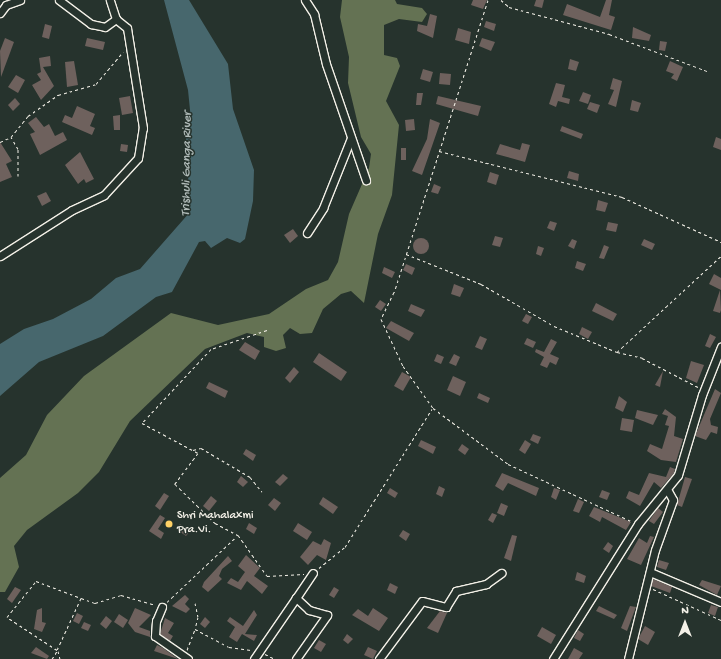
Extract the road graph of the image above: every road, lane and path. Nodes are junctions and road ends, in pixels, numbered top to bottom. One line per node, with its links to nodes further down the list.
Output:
1 (20, 0): 7 (street)
2 (59, 0): 8 (street)
3 (110, 0): 8 (street)
4 (305, 0): 12 (street)
5 (488, 0): 14 (path)
6 (502, 0): 10 (path)
7 (0, 13)
8 (116, 19): 9 (street)
9 (130, 47): 11 (path); 20 (street)
10 (707, 71)
11 (11, 137): 13 (path); 15 (path)
12 (351, 138): 16 (street); 17 (street)
13 (0, 142)
14 (438, 151): 18 (path); 19 (path)
15 (18, 176)
16 (366, 180)
17 (307, 233)
18 (721, 242)
19 (405, 253): 24 (path); 26 (path)
20 (0, 256)
21 (721, 256): 24 (path)
22 (267, 330): 27 (path)
23 (721, 347): 25 (street)
24 (617, 352): 25 (path)
25 (704, 389): 28 (street)
26 (432, 408): 30 (path); 33 (path)
27 (192, 450): 29 (path); 31 (path)
28 (668, 491): 30 (street); 32 (street)
29 (262, 492)
30 (638, 524): 52 (street)
31 (238, 535): 33 (path); 40 (path)
32 (650, 572): 35 (street); 38 (street)
33 (313, 573): 37 (street)
34 (501, 573): 51 (street)
35 (647, 586): 41 (path); 53 (street)
36 (82, 598): 40 (path); 43 (path); 43 (path)
37 (296, 598): 44 (street); 50 (street)
38 (721, 602)
39 (194, 603): 42 (path)
40 (162, 607): 45 (street)
41 (721, 620)
42 (195, 628): 44 (path); 45 (path)
43 (57, 650): 46 (path); 47 (path)
44 (259, 650): 48 (street); 49 (path)
45 (186, 657)
46 (52, 659)
47 (60, 659)
48 (254, 659)
49 (275, 659)
50 (296, 659)
51 (379, 659)
52 (553, 659)
53 (628, 659)

